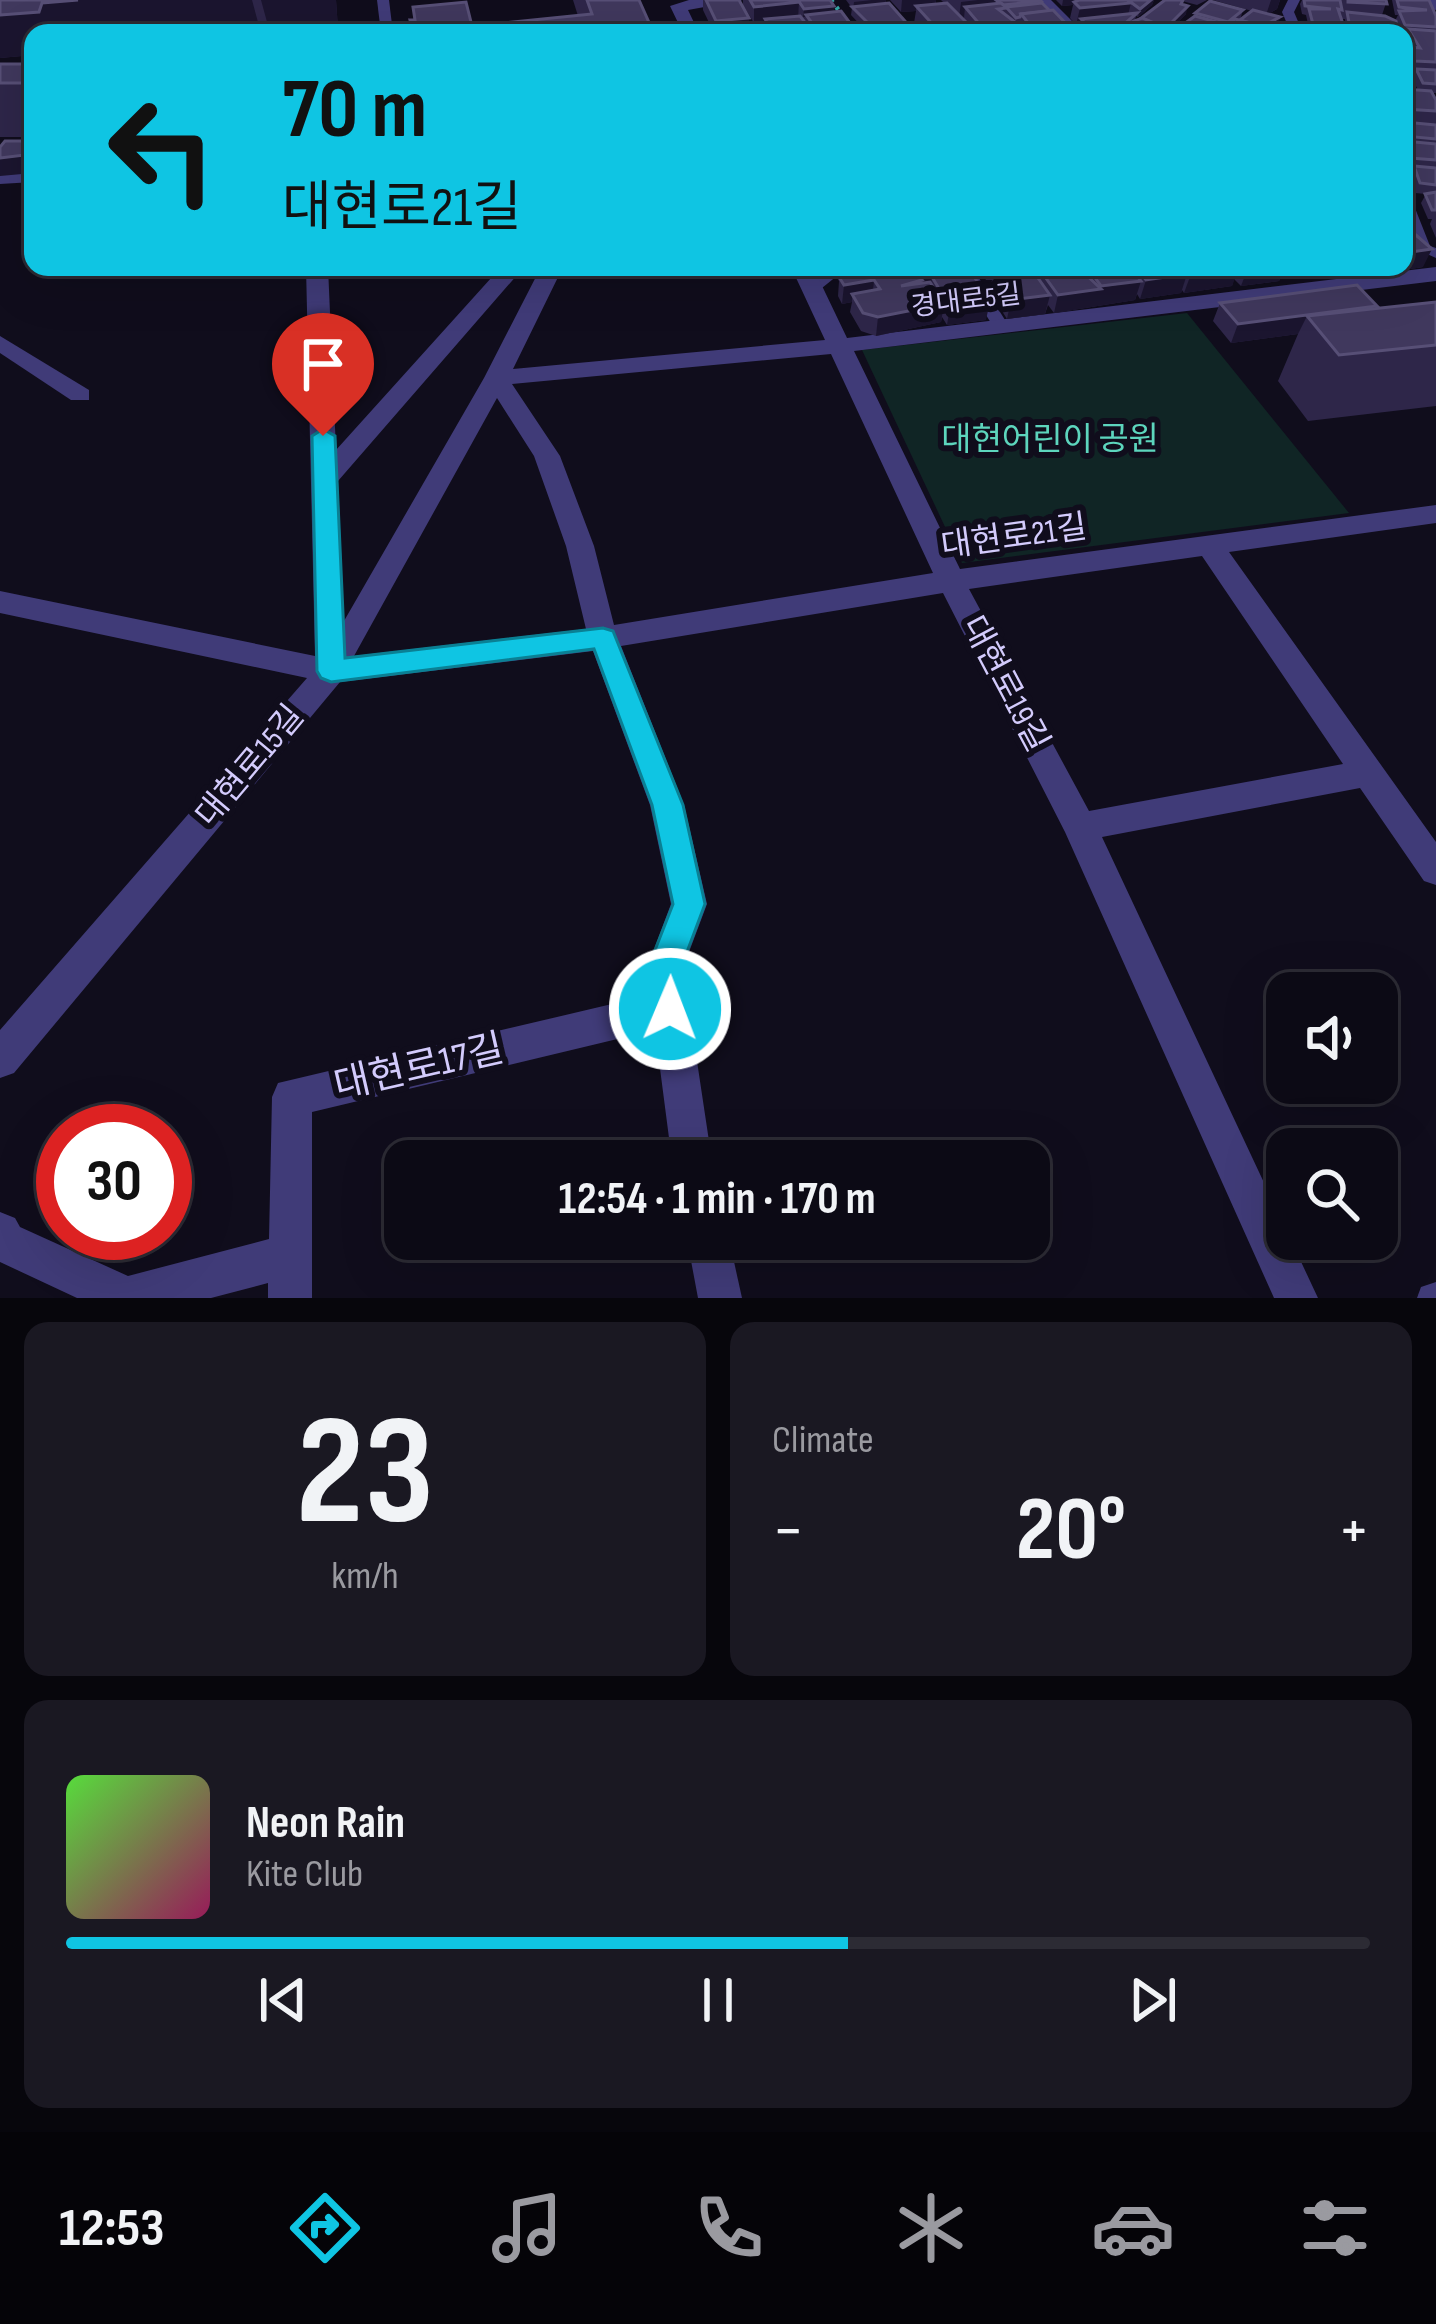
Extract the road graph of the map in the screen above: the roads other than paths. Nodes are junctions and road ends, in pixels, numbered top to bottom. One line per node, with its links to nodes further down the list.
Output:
1 (735, 0): 3 (street)
2 (1042, 0): 4 (street)
3 (687, 24)
4 (1067, 24)
5 (1413, 221): 6 (lane)
6 (1436, 253)
7 (1436, 274): 14 (street, 경대로5길)
8 (317, 276): 20 (street)
9 (505, 276): 20 (street)
10 (547, 276): 18 (street, 대현로15길)
11 (970, 276): 15 (lane)
12 (1303, 276): 14 (street)
13 (807, 278): 17 (street, 대현로19길)
14 (1316, 290): 15 (street, 경대로5길)
15 (1002, 328): 17 (street, 경대로5길)
16 (0, 344): 19 (street)
17 (838, 346): 18 (street); 23 (street, 대현로19길)
18 (496, 378): 25 (street); 26 (street, 대현로15길)
19 (80, 395)
20 (325, 479): 26 (street)
21 (1436, 514): 22 (street, 대현로21길)
22 (1210, 547): 23 (street, 대현로21길); 27 (street)
23 (951, 581): 25 (street, 대현로21길); 28 (street, 대현로19길)
24 (0, 602): 26 (street, 대현로21길)
25 (603, 638): 26 (street, 대현로21길); 30 (street)
26 (331, 671): 31 (street, 대현로15길)
27 (1371, 772): 28 (street); 29 (street)
28 (1080, 827): 38 (street, 대현로19길)
29 (1436, 870)
30 (670, 1009): 32 (street); 35 (street, 대현로17길)
31 (0, 1059)
32 (689, 1140)
33 (0, 1233): 36 (street)
34 (712, 1260): 37 (street)
35 (291, 1277): 36 (street)
36 (128, 1298)
37 (720, 1298)
38 (1296, 1298)

